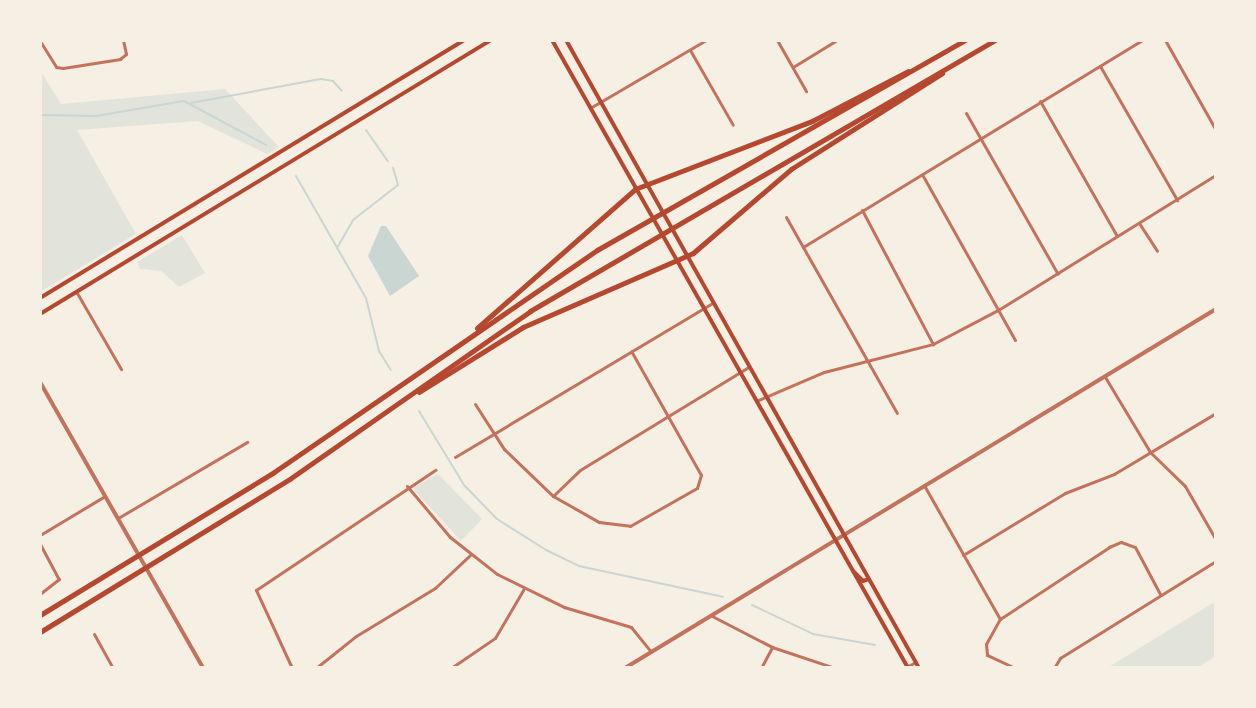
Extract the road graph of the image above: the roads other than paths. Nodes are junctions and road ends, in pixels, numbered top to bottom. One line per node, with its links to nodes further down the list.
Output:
1 (123, 40): 13 (street)
2 (465, 40): 44 (main road)
3 (491, 40): 43 (main road)
4 (552, 40): 16 (main road)
5 (566, 40): 14 (main road)
6 (706, 40): 15 (street)
7 (777, 40): 18 (street)
8 (837, 40): 18 (street)
9 (965, 40): 20 (highway)
10 (995, 40): 19 (highway)
11 (1142, 40): 17 (street)
12 (1165, 40): 27 (street)
13 (40, 41)
14 (572, 50): 16 (main road); 23 (main road)
15 (690, 50): 23 (street); 26 (street)
16 (561, 56): 24 (main road)
17 (1100, 66): 22 (street); 33 (street)
18 (793, 67): 21 (street)
19 (945, 69): 40 (highway); 60 (highway)
20 (913, 70): 31 (highway); 50 (highway)
21 (806, 91)
22 (1040, 101): 28 (street); 37 (street)
23 (601, 102): 24 (street); 31 (main road)
24 (590, 108): 32 (main road)
25 (966, 113): 28 (street)
26 (733, 125)
27 (1216, 130)
28 (981, 138): 29 (street); 42 (street)
29 (922, 174): 34 (street); 48 (street)
30 (1216, 175): 33 (street)
31 (646, 183): 32 (highway); 40 (main road)
32 (635, 189): 41 (main road); 50 (highway)
33 (1177, 200): 36 (street)
34 (862, 210): 38 (street); 52 (street)
35 (786, 217): 38 (street)
36 (1139, 223): 37 (street); 39 (street)
37 (1117, 236): 42 (street)
38 (803, 247): 54 (street)
39 (1157, 251)
40 (687, 256): 41 (highway); 45 (main road)
41 (679, 261): 46 (main road); 60 (highway)
42 (1058, 274): 48 (street)
43 (76, 292): 49 (main road); 56 (street)
44 (40, 298)
45 (713, 302): 46 (street); 55 (main road)
46 (705, 307): 53 (street); 57 (main road)
47 (1216, 309): 58 (street)
48 (998, 310): 51 (street); 52 (street)
49 (40, 314)
50 (475, 332): 90 (highway)
51 (1015, 340)
52 (933, 344): 54 (street)
53 (631, 351): 66 (street); 67 (street)
54 (868, 363): 61 (street); 64 (street)
55 (750, 366): 57 (street); 61 (main road)
56 (121, 369)
57 (740, 373): 62 (main road); 66 (street)
58 (1105, 377): 69 (street); 73 (street)
59 (40, 382): 74 (street)
60 (414, 393): 93 (highway)
61 (766, 395): 62 (street); 78 (main road)
62 (756, 401): 80 (main road)
63 (475, 404): 67 (street)
64 (897, 413)
65 (1216, 413): 69 (street)
66 (668, 417): 75 (street); 75 (street)
67 (493, 435): 70 (street); 75 (street)
68 (247, 442): 76 (street)
69 (1150, 452): 79 (street); 83 (street)
70 (455, 457)
71 (435, 470): 72 (street)
72 (407, 486): 82 (street); 100 (street)
73 (924, 486): 78 (street); 83 (street)
74 (106, 496): 76 (street); 77 (street)
75 (553, 496)
76 (118, 518): 99 (street)
77 (40, 535)
78 (845, 535): 80 (street); 86 (main road)
79 (1216, 540)
80 (835, 541): 85 (main road); 91 (street)
81 (40, 544): 88 (street)
82 (470, 555): 87 (street); 101 (street)
83 (963, 555): 92 (street)
84 (1216, 561): 89 (street)
85 (852, 570): 86 (main road); 106 (main road)
86 (869, 579): 97 (main road)
87 (523, 590): 96 (street); 102 (street)
88 (40, 594)
89 (1160, 594): 92 (street); 108 (street)
90 (40, 615)
91 (712, 616): 95 (street); 96 (street)
92 (1000, 619): 107 (street)
93 (40, 632)
94 (94, 634): 98 (street)
95 (772, 647): 104 (street); 105 (street)
96 (651, 652): 103 (street)
97 (918, 665): 106 (street)
98 (113, 668)
99 (203, 668)
100 (292, 668)
101 (316, 668)
102 (451, 668)
103 (625, 668)
104 (761, 668)
105 (835, 668)
106 (906, 668)
107 (1015, 668)
108 (1054, 668)

